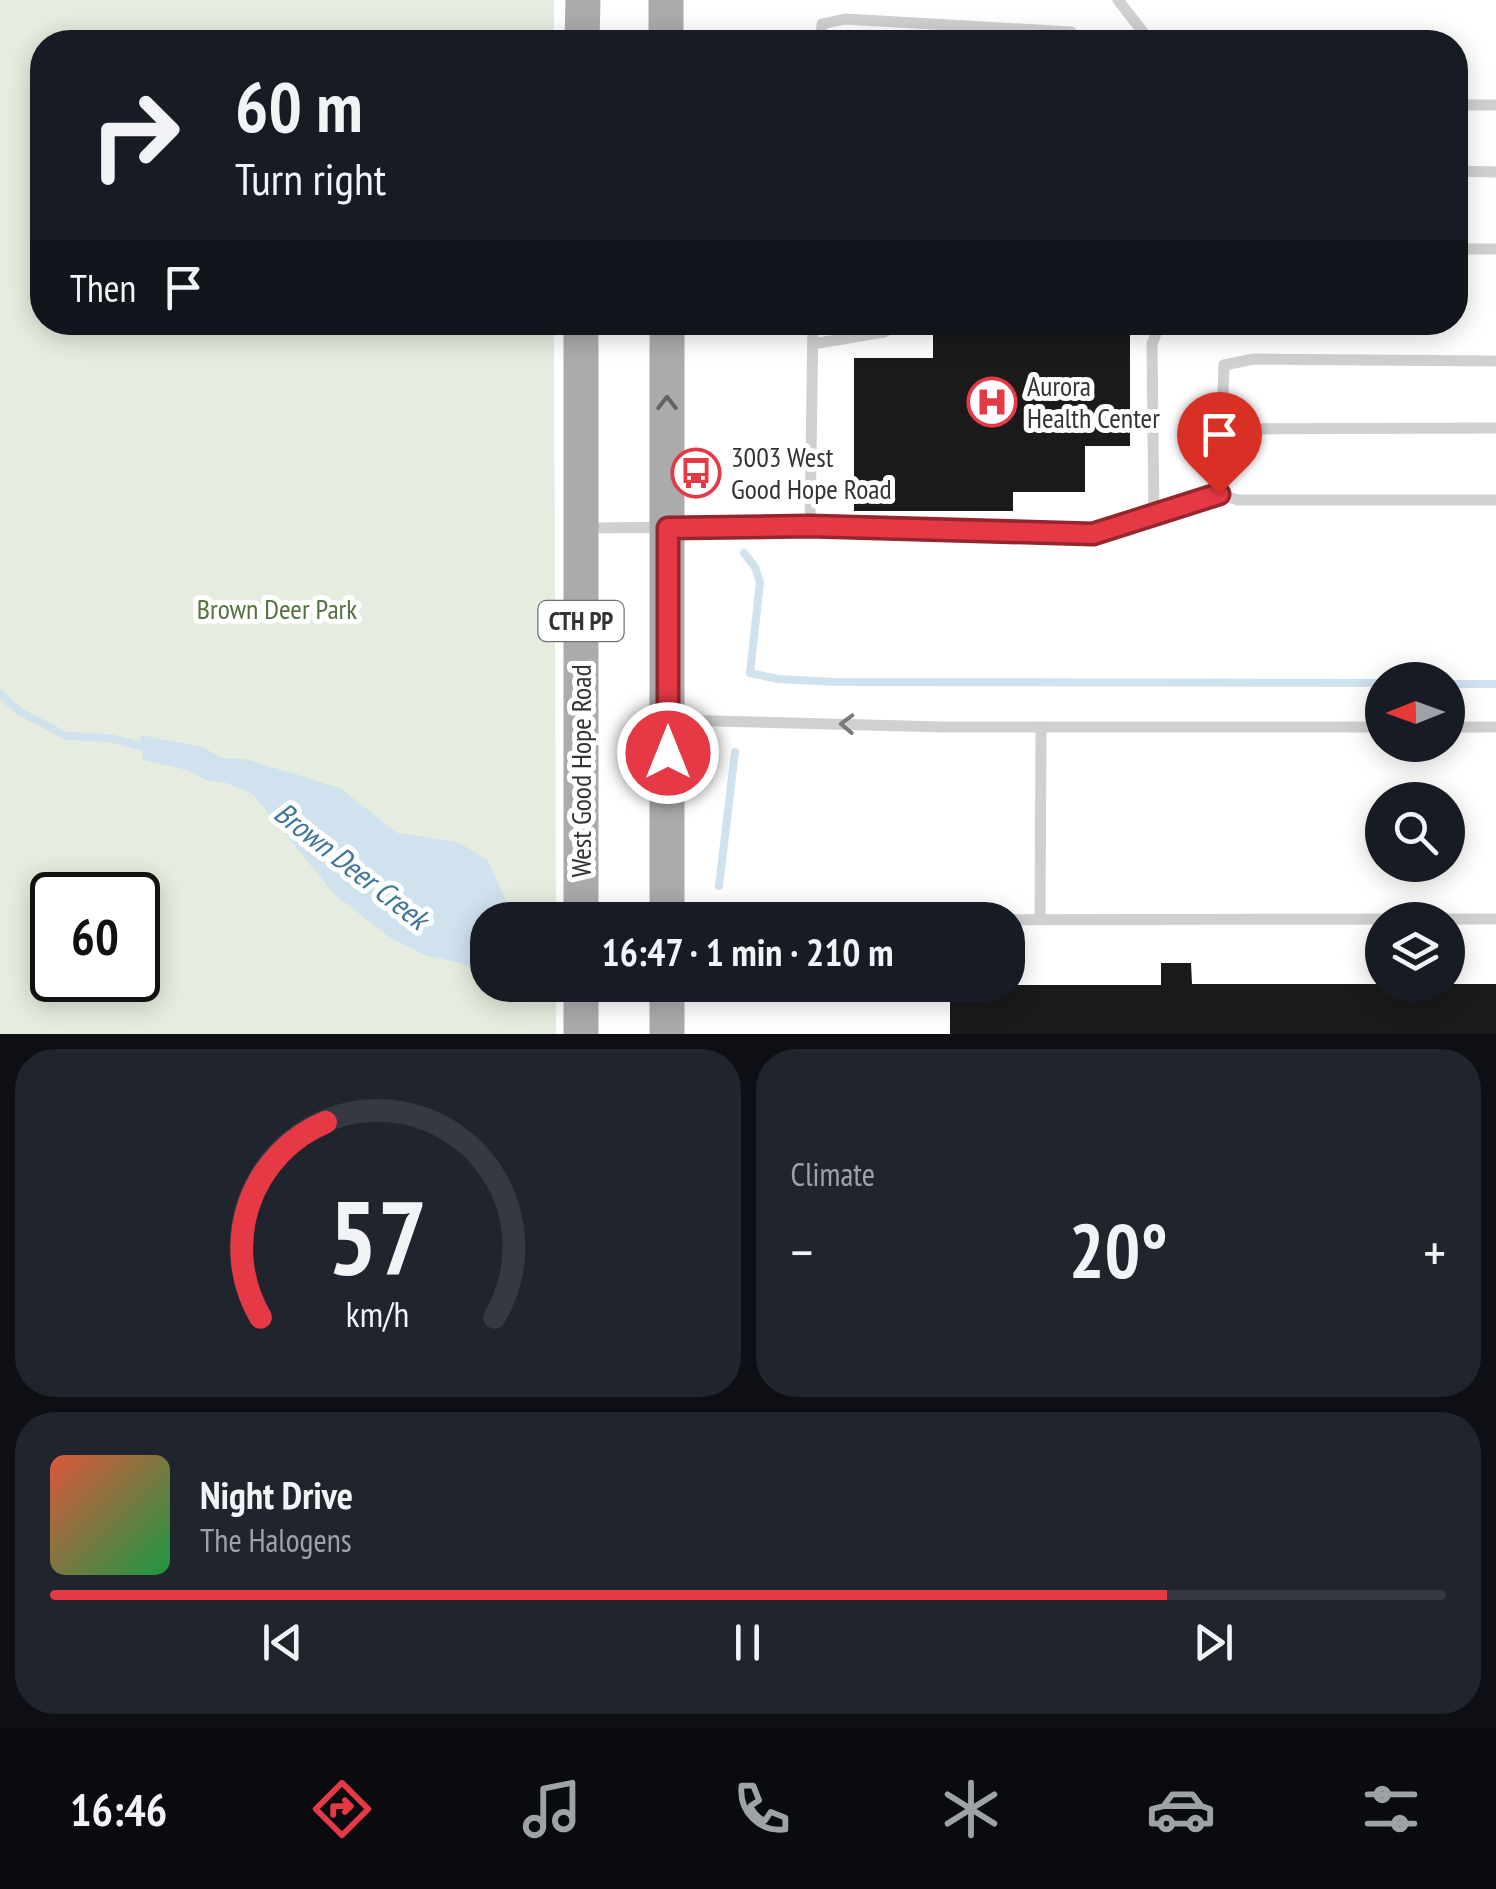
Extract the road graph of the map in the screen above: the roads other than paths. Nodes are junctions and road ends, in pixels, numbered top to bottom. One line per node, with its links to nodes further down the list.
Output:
1 (582, 0): 4 (main road)
2 (666, 0): 5 (main road)
3 (1118, 0): 8 (lane)
4 (582, 30)
5 (666, 30)
6 (821, 30): 7 (lane)
7 (1039, 30)
8 (1140, 30)
9 (1468, 105): 10 (lane)
10 (1496, 105)
11 (1468, 172): 12 (lane)
12 (1496, 172)
13 (1468, 249): 14 (lane)
14 (1496, 249)
15 (582, 335): 28 (main road, West Good Hope Road / CTH PP)
16 (667, 335): 29 (main road, one-way to 16)
17 (813, 335): 20 (lane)
18 (866, 335): 20 (lane)
19 (1155, 335): 26 (lane)
20 (813, 344): 27 (lane)
21 (1496, 360): 23 (lane)
22 (1496, 428): 23 (lane)
23 (1221, 429): 24 (lane)
24 (1219, 494): 25 (lane); 26 (lane)
25 (1496, 500)
26 (1154, 516): 27 (lane)
27 (810, 526): 29 (lane)
28 (581, 528): 29 (lane); 35 (main road, West Good Hope Road / CTH PP)
29 (668, 528): 30 (main road)
30 (668, 720): 31 (lane, one-way to 30); 36 (main road)
31 (1041, 727): 32 (lane); 38 (lane)
32 (1365, 727)
33 (1465, 727): 34 (lane)
34 (1496, 727)
35 (581, 902)
36 (667, 902)
37 (1025, 918): 38 (lane)
38 (1040, 918): 39 (lane)
39 (1496, 920)
40 (582, 1002): 42 (main road)
41 (667, 1002): 43 (main road)
42 (582, 1034)
43 (667, 1034)

